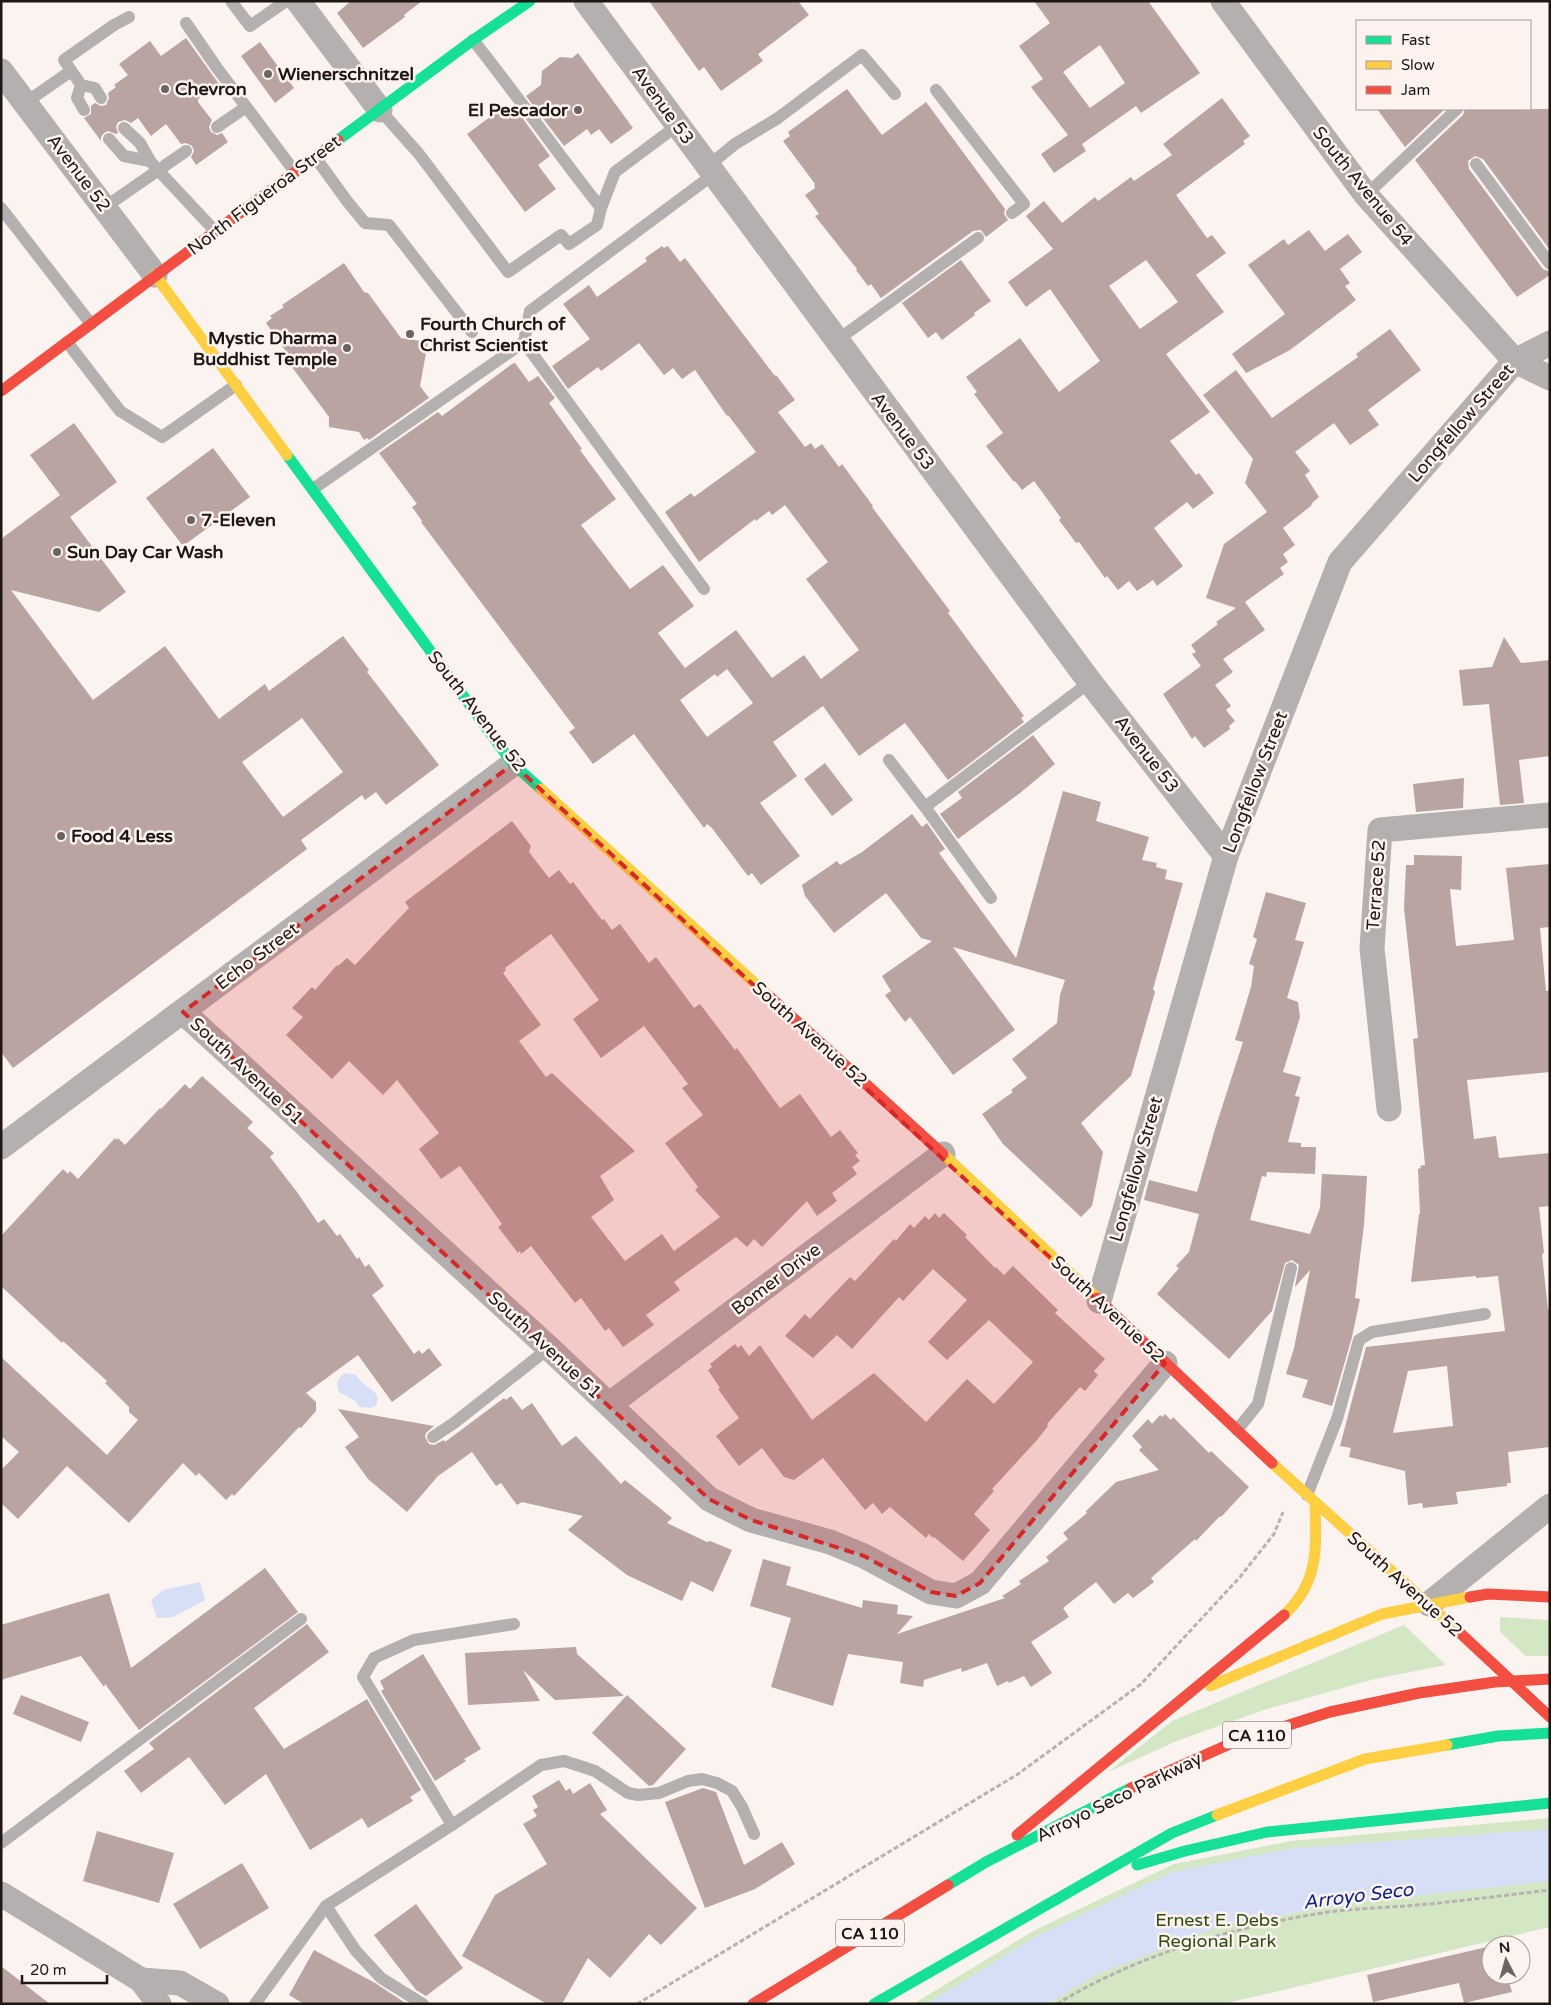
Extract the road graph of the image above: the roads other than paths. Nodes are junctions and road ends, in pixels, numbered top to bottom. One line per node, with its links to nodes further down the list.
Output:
1 (231, 1): 2 (lane)
2 (286, 1)
3 (298, 1): 19 (street)
4 (530, 1): 9 (main road, North Figueroa Street)
5 (586, 1): 21 (street, Avenue 53)
6 (1223, 1): 31 (street, South Avenue 54)
7 (129, 17): 10 (lane)
8 (186, 23): 17 (lane)
9 (473, 40): 19 (main road, North Figueroa Street); 34 (lane)
10 (67, 65): 12 (lane); 16 (lane)
11 (1, 71): 16 (street, Avenue 52)
12 (81, 85): 15 (lane); 18 (lane)
13 (936, 90): 35 (lane)
14 (895, 94): 29 (lane)
15 (101, 98)
16 (25, 103): 32 (street, Avenue 52)
17 (246, 107): 22 (lane); 30 (lane)
18 (84, 110)
19 (380, 110): 26 (main road, North Figueroa Street); 34 (lane)
20 (1456, 110): 31 (lane)
21 (678, 125): 29 (street, Avenue 53); 34 (lane)
22 (217, 127)
23 (124, 128): 28 (lane)
24 (109, 139): 28 (lane)
25 (186, 151): 28 (lane)
26 (315, 157): 30 (main road, North Figueroa Street); 41 (lane)
27 (1476, 164): 38 (lane)
28 (154, 165): 32 (lane); 36 (lane)
29 (711, 170): 42 (street, Avenue 53); 44 (lane)
30 (295, 172): 36 (main road, North Figueroa Street)
31 (1366, 195): 46 (street, South Avenue 54)
32 (105, 207): 39 (street, Avenue 52)
33 (1, 208): 40 (lane)
34 (601, 208)
35 (1012, 213)
36 (215, 231): 39 (main road, North Figueroa Street)
37 (978, 238): 42 (lane)
38 (1550, 264)
39 (156, 275): 40 (main road, North Figueroa Street); 48 (main road, South Avenue 52)
40 (91, 324): 43 (main road, North Figueroa Street)
41 (472, 332)
42 (836, 341): 52 (street, Avenue 53)
43 (67, 342): 48 (lane); 49 (main road, North Figueroa Street)
44 (524, 342): 50 (lane); 51 (lane)
45 (1550, 342): 46 (street, Longfellow Street)
46 (1515, 361): 47 (street); 57 (street, Longfellow Street)
47 (1550, 378)
48 (236, 384): 50 (main road, South Avenue 52)
49 (1, 391)
50 (313, 489): 54 (main road, South Avenue 52)
51 (704, 589)
52 (1090, 682): 55 (lane); 57 (street, Avenue 53)
53 (888, 760): 55 (lane)
54 (514, 764): 59 (street, Echo Street); 62 (main road, South Avenue 52)
55 (925, 807): 58 (lane)
56 (1550, 815): 60 (street, Terrace 52)
57 (1226, 856): 64 (street, Longfellow Street)
58 (991, 898)
59 (182, 1012): 61 (street, Echo Street); 66 (street, South Avenue 51)
60 (1389, 1109)
61 (1, 1147)
62 (943, 1154): 64 (main road, South Avenue 52); 68 (street, Bomer Drive)
63 (1291, 1268): 69 (lane)
64 (1099, 1301): 67 (main road, South Avenue 52)
65 (1485, 1314): 71 (lane)
66 (549, 1348): 68 (street, South Avenue 51); 70 (lane)
67 (1165, 1363): 68 (street, South Avenue 51); 69 (main road, South Avenue 52)
68 (610, 1404)
69 (1237, 1430): 71 (main road, South Avenue 52)
70 (433, 1437)
71 (1311, 1499): 74 (main road, South Avenue 52); 78 (main road)
72 (1550, 1506): 74 (street)
73 (1550, 1598): 74 (main road)
74 (1429, 1604): 78 (main road); 79 (main road, South Avenue 52)
75 (301, 1619): 84 (lane)
76 (514, 1624): 82 (lane)
77 (1550, 1679): 85 (main road, Arroyo Seco Parkway / CA 110)
78 (1184, 1697): 85 (main road)
79 (1550, 1717)
80 (1550, 1732): 86 (main road)
81 (1550, 1803): 86 (main road)
82 (452, 1825): 83 (lane); 88 (lane)
83 (754, 1834)
84 (1, 1843)
85 (986, 1862): 94 (main road, Arroyo Seco Parkway / CA 110)
86 (1092, 1877): 95 (main road)
87 (1, 1894): 89 (street)
88 (326, 1906): 92 (lane); 93 (lane)
89 (141, 1980): 90 (street); 91 (street)
90 (159, 2004)
91 (218, 2004)
92 (255, 2004)
93 (423, 2004)
94 (753, 2004)
95 (874, 2004)

